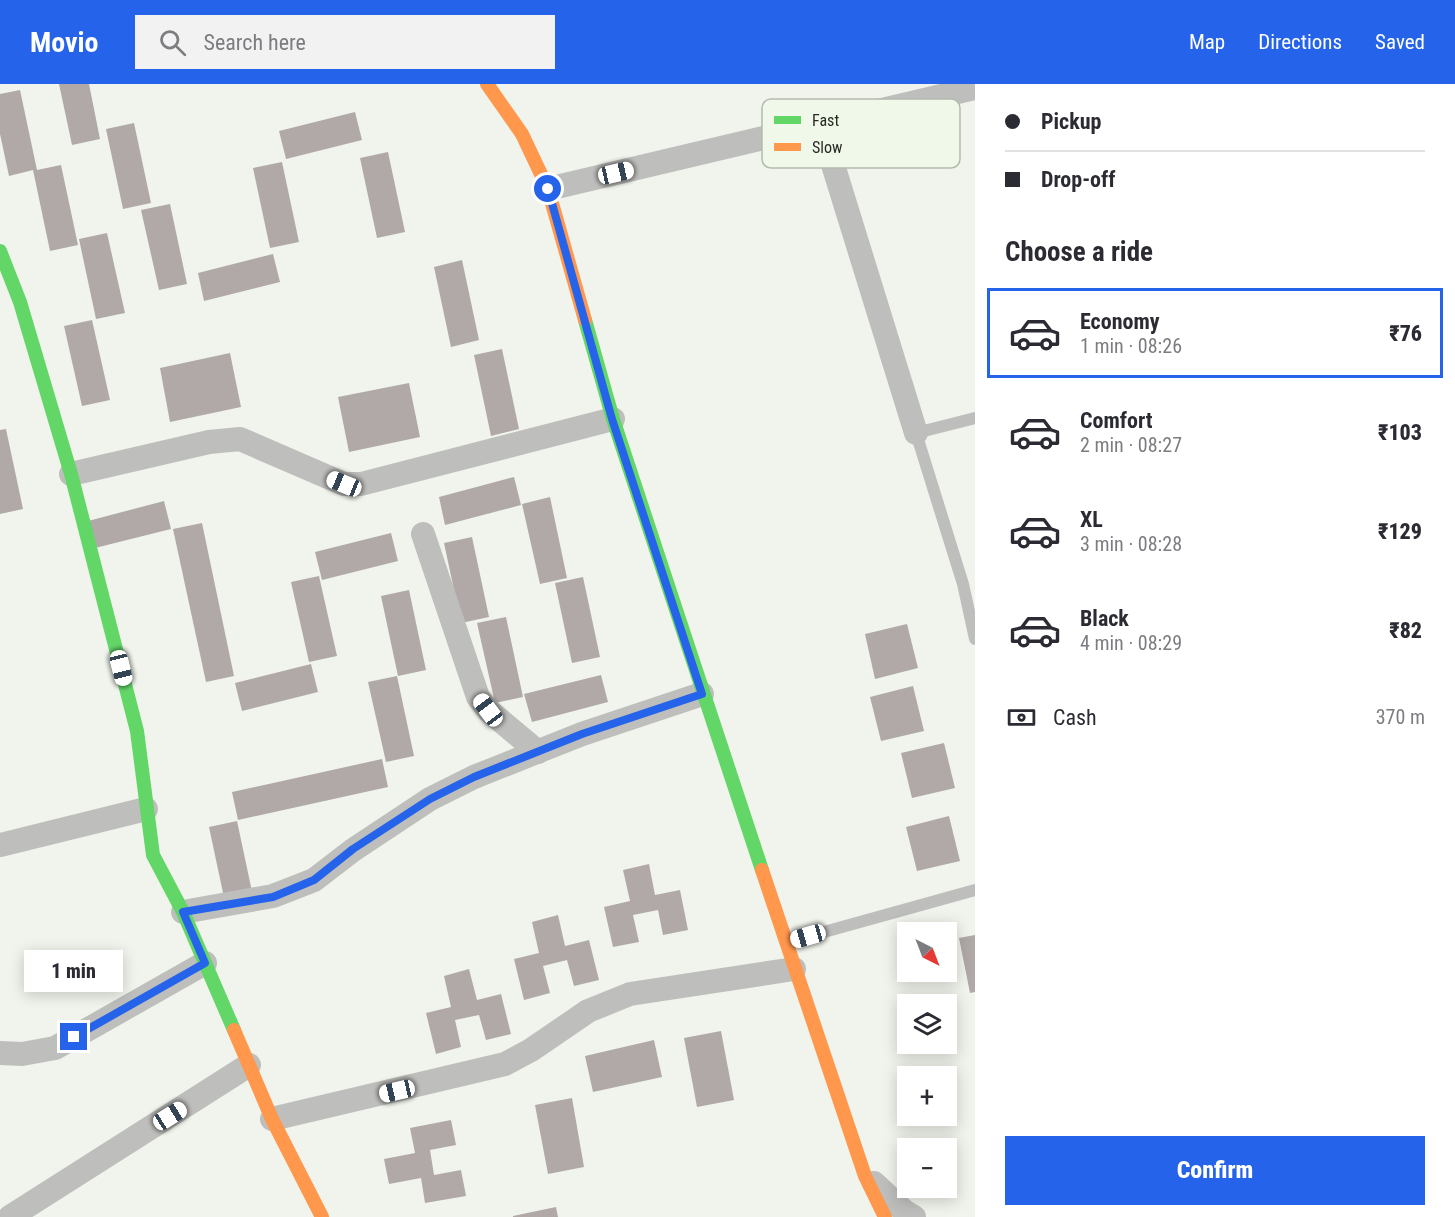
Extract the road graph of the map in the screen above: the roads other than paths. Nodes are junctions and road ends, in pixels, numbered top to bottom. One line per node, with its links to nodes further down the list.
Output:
1 (487, 84): 6 (street)
2 (975, 88): 3 (street)
3 (930, 99)
4 (762, 140): 6 (street)
5 (834, 168): 10 (street)
6 (548, 189): 9 (street)
7 (0, 251): 11 (street)
8 (975, 418): 10 (lane)
9 (612, 419): 11 (street); 14 (street)
10 (916, 433): 13 (lane)
11 (71, 474): 16 (street)
12 (423, 534): 15 (street)
13 (975, 639)
14 (702, 694): 15 (street); 20 (street)
15 (538, 752): 19 (street)
16 (146, 809): 17 (street); 19 (street)
17 (0, 845)
18 (975, 890): 20 (lane)
19 (183, 912): 21 (street)
20 (787, 942): 22 (street)
21 (205, 963): 23 (street); 24 (street)
22 (794, 969): 25 (street); 26 (street)
23 (0, 1053)
24 (249, 1065): 25 (street); 27 (street)
25 (272, 1119): 28 (street)
26 (865, 1176): 29 (street); 30 (street)
27 (10, 1217)
28 (322, 1217)
29 (885, 1217)
30 (914, 1217)

